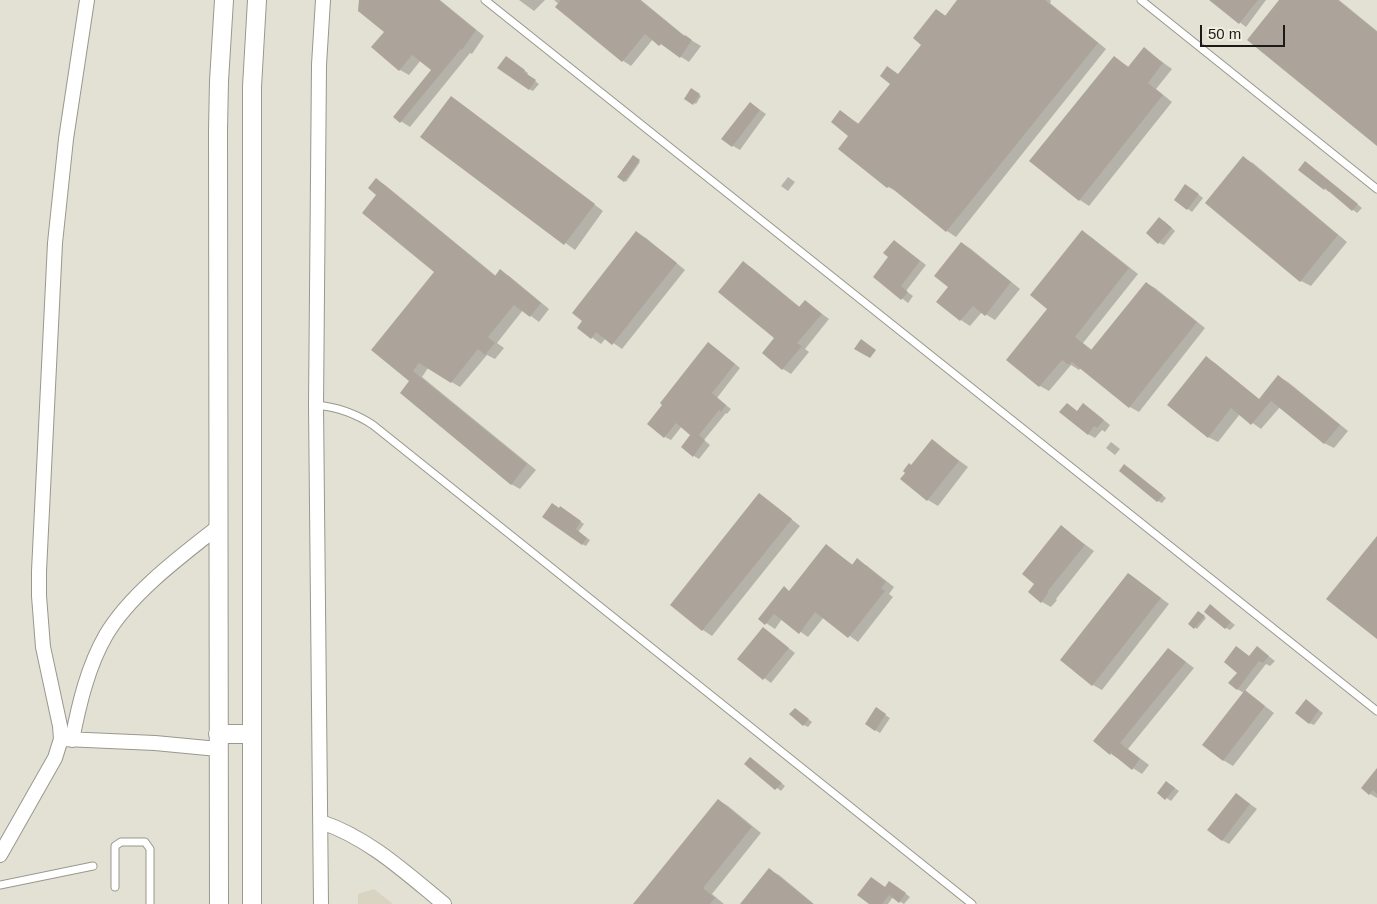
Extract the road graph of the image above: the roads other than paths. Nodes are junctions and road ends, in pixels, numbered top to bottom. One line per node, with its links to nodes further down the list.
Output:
1 (87, 0): 12 (street)
2 (224, 0): 9 (street)
3 (257, 0): 11 (street)
4 (323, 0): 8 (street)
5 (485, 0): 10 (lane)
6 (1141, 0): 7 (lane)
7 (1377, 189)
8 (316, 405): 14 (street); 24 (lane)
9 (218, 527): 12 (street); 13 (street)
10 (1377, 711)
11 (252, 734): 13 (street); 21 (street)
12 (66, 740): 13 (street); 15 (street)
13 (218, 741): 20 (street)
14 (321, 822): 22 (street); 23 (street)
15 (0, 855)
16 (92, 866): 17 (lane)
17 (0, 885)
18 (115, 887): 19 (lane)
19 (150, 904)
20 (219, 904)
21 (252, 904)
22 (321, 904)
23 (444, 904)
24 (972, 904)

